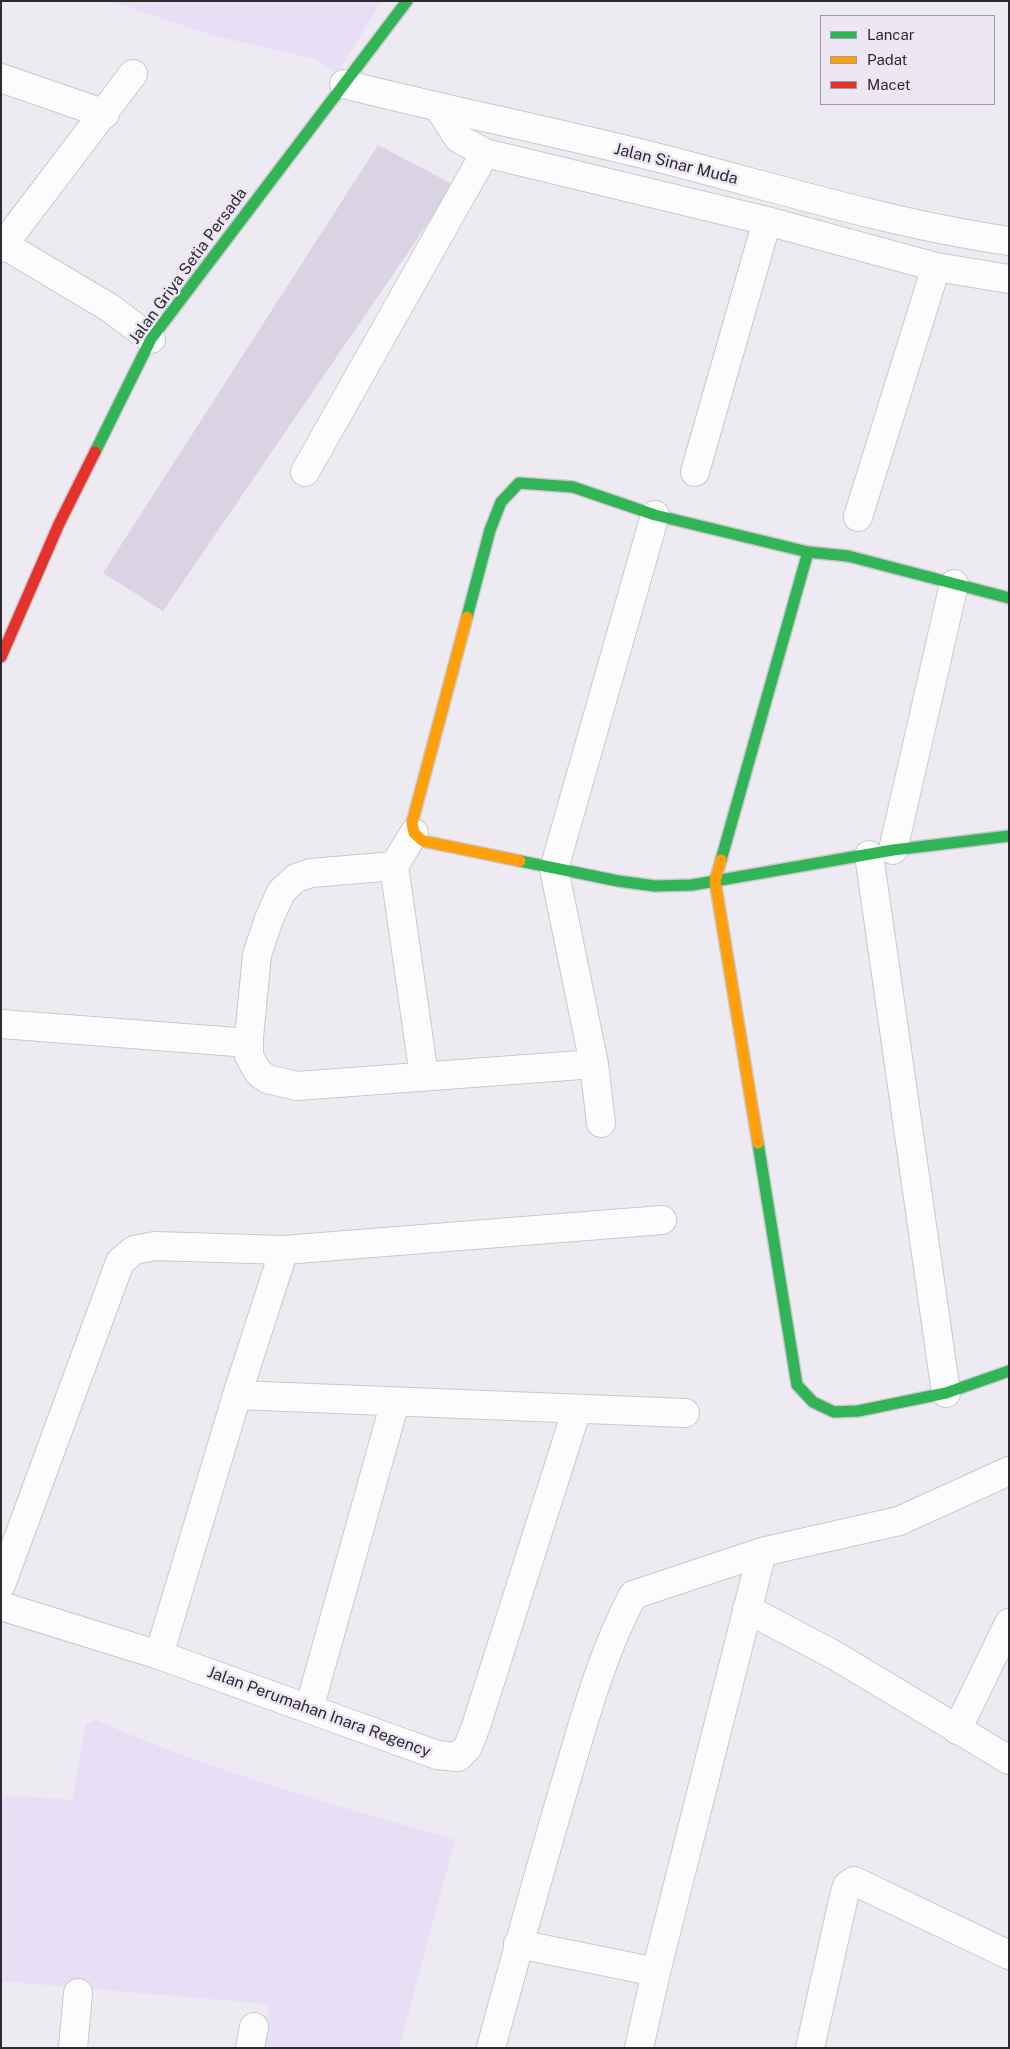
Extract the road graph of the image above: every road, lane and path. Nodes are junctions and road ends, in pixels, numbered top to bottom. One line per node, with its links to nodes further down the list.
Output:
1 (407, 1): 4 (street, Jalan Griya Setia Persada)
2 (133, 74): 6 (street)
3 (1, 78): 6 (street)
4 (344, 84): 5 (street, Jalan Sinar Muda); 13 (street, Jalan Griya Setia Persada)
5 (439, 108): 7 (street); 9 (street, Jalan Sinar Muda)
6 (105, 114): 10 (street)
7 (484, 152): 8 (street); 14 (street)
8 (767, 221): 11 (street); 15 (street)
9 (1009, 242)
10 (2, 245): 13 (street)
11 (936, 267): 12 (street); 17 (street)
12 (1009, 279)
13 (151, 339): 21 (street, Jalan Griya Setia Persada)
14 (305, 472)
15 (695, 472)
16 (655, 515): 18 (street); 22 (street); 26 (street)
17 (858, 517)
18 (808, 552): 19 (street); 27 (street)
19 (954, 584): 20 (street); 24 (street)
20 (1009, 598)
21 (1, 656)
22 (414, 832): 25 (street); 26 (street)
23 (1009, 836): 24 (street)
24 (880, 853): 27 (street); 36 (street)
25 (394, 866): 29 (street); 31 (street)
26 (554, 869): 27 (street); 30 (street)
27 (714, 881): 36 (street)
28 (1, 1024): 29 (street)
29 (249, 1043): 31 (street)
30 (594, 1064): 31 (street); 32 (street)
31 (424, 1076)
32 (601, 1123)
33 (662, 1220): 34 (street)
34 (284, 1250): 37 (street); 43 (street)
35 (1009, 1371): 36 (street)
36 (946, 1392)
37 (237, 1395): 38 (street); 47 (street)
38 (395, 1402): 39 (street); 48 (street)
39 (577, 1409): 40 (street); 48 (street, Jalan Perumahan Inara Regency)
40 (685, 1413)
41 (1009, 1471): 42 (street)
42 (762, 1552): 45 (street); 51 (street)
43 (1, 1585)
44 (1, 1606): 47 (street, Jalan Perumahan Inara Regency)
45 (747, 1609): 49 (street); 53 (street)
46 (1009, 1623): 49 (street)
47 (159, 1655): 48 (street, Jalan Perumahan Inara Regency)
48 (309, 1708)
49 (956, 1730): 50 (street)
50 (1009, 1760)
51 (518, 1944): 53 (street); 56 (street)
52 (1009, 1955): 58 (street)
53 (656, 1972): 57 (street)
54 (78, 1993): 55 (street)
55 (73, 2048)
56 (491, 2048)
57 (639, 2048)
58 (810, 2048)

